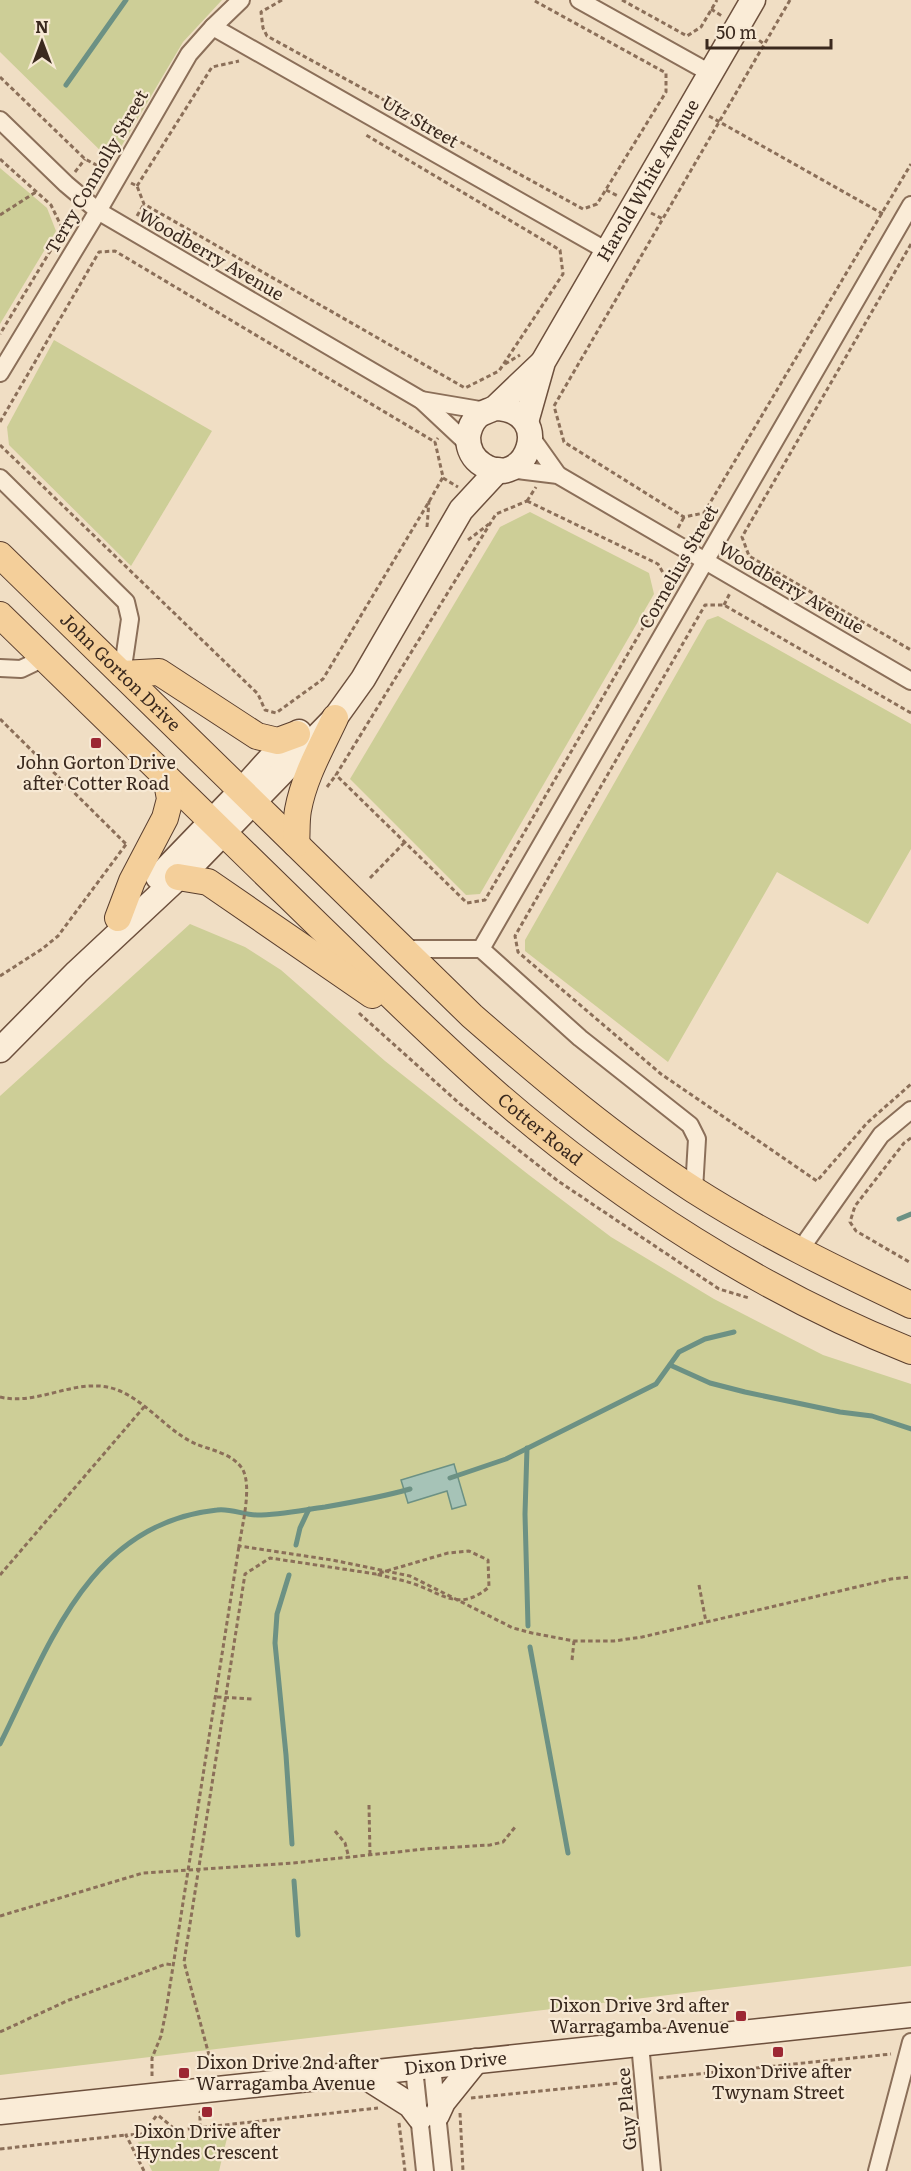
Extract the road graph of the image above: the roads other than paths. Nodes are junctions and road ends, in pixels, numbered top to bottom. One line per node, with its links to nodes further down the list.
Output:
1 (241, 0): 4 (street, Terry Connolly Street)
2 (579, 0): 5 (street)
3 (753, 0): 5 (main road, Harold White Avenue)
4 (213, 27): 8 (street, Terry Connolly Street); 9 (street, Utz Street)
5 (710, 73): 9 (main road, Harold White Avenue)
6 (0, 120): 8 (street, Woodberry Avenue)
7 (911, 205): 21 (street, Cornelius Street)
8 (98, 211): 11 (street, Terry Connolly Street); 12 (street, Woodberry Avenue)
9 (607, 251): 10 (main road, Harold White Avenue)
10 (543, 362): 13 (main road, Harold White Avenue); 14 (main road, Harold White Avenue)
11 (0, 373)
12 (421, 400): 13 (street, Woodberry Avenue); 15 (street, Woodberry Avenue)
13 (490, 410): 14 (main road); 15 (main road)
14 (528, 430): 16 (main road); 17 (street, Woodberry Avenue)
15 (471, 450): 16 (main road); 19 (main road)
16 (503, 470): 17 (street, Woodberry Avenue); 19 (main road)
17 (558, 476): 21 (street, Woodberry Avenue)
18 (0, 478): 25 (street)
19 (461, 510): 26 (main road)
20 (0, 555): 25 (main road, John Gorton Drive)
21 (705, 561): 27 (street, Woodberry Avenue); 37 (street, Cornelius Street)
22 (0, 615): 23 (main road)
23 (44, 658): 24 (street); 30 (main road)
24 (0, 668)
25 (122, 674): 29 (main road); 31 (main road, John Gorton Drive)
26 (363, 679): 28 (main road); 29 (main road)
27 (911, 681)
28 (335, 718): 31 (main road); 33 (main road)
29 (297, 734): 31 (main road)
30 (166, 777): 32 (main road); 35 (main road)
31 (248, 796): 32 (main road); 33 (main road)
32 (217, 828): 34 (main road); 35 (main road); 42 (main road, Cotter Road)
33 (296, 844): 36 (main road)
34 (178, 877): 38 (main road); 42 (main road)
35 (118, 918): 38 (main road)
36 (405, 949): 37 (street); 41 (main road)
37 (481, 949): 41 (street)
38 (77, 972): 39 (main road)
39 (1, 1048)
40 (911, 1110): 43 (street)
41 (694, 1190): 43 (main road)
42 (641, 1206): 45 (main road, Cotter Road)
43 (800, 1250): 44 (main road)
44 (911, 1305)
45 (911, 1351)
46 (911, 2015): 48 (main road, Dixon Drive)
47 (911, 2042): 57 (street)
48 (640, 2044): 49 (main road, Dixon Drive); 56 (street, Guy Place)
49 (476, 2061): 50 (main road, Dixon Drive); 53 (main road)
50 (423, 2067): 51 (main road, Dixon Drive); 53 (street)
51 (361, 2074): 52 (main road, Dixon Drive); 53 (main road)
52 (0, 2112)
53 (429, 2115): 54 (street); 55 (street)
54 (425, 2171)
55 (443, 2171)
56 (652, 2171)
57 (877, 2171)

